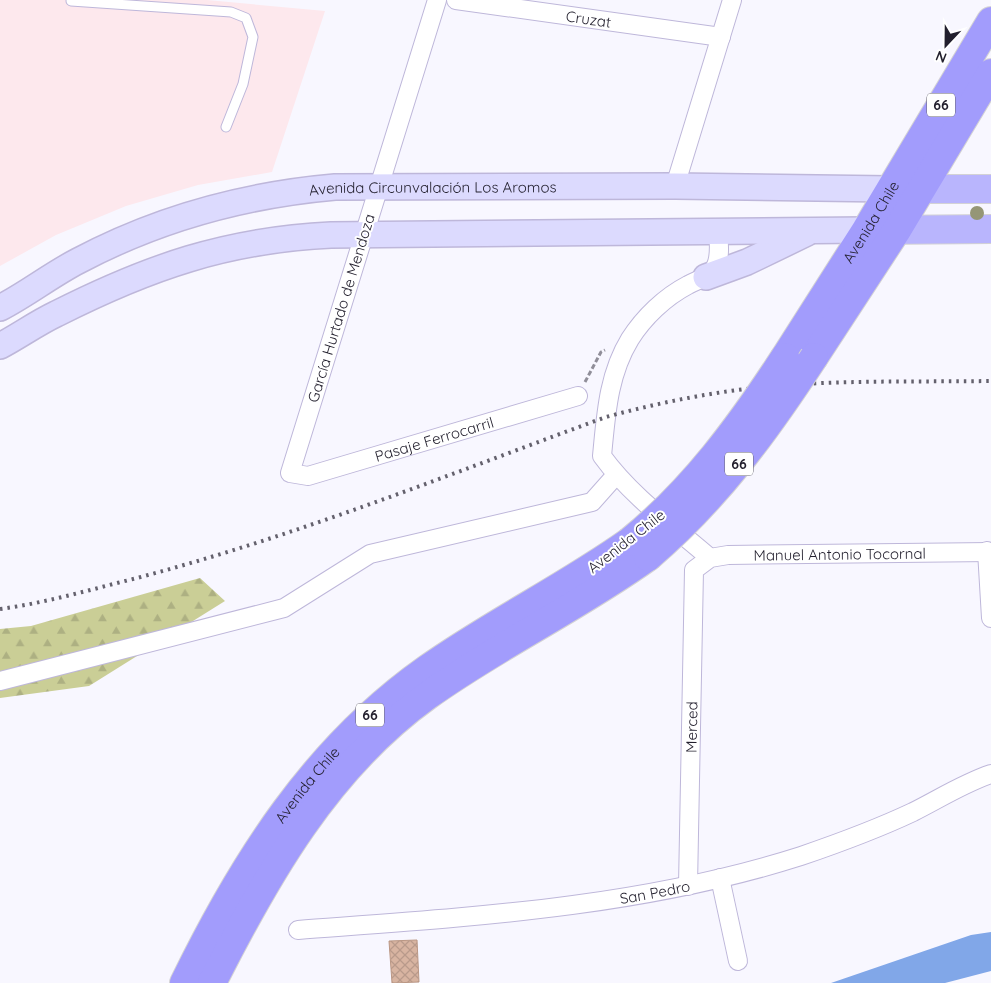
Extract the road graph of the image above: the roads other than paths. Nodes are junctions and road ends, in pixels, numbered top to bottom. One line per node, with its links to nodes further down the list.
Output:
1 (69, 0): 8 (lane)
2 (437, 0): 10 (street, García Hurtado de Mendoza)
3 (456, 0): 6 (street, Cruzat)
4 (732, 0): 6 (street)
5 (991, 21): 11 (highway, Avenida Chile / 66)
6 (720, 37): 9 (street)
7 (991, 73): 13 (highway, Avenida Chile / 66)
8 (226, 127)
9 (675, 186): 10 (main road, Avenida Circunvalación Los Aromos); 11 (main road, Avenida Circunvalación Los Aromos)
10 (378, 187): 19 (street, García Hurtado de Mendoza); 21 (main road, Avenida Circunvalación Los Aromos)
11 (890, 189): 13 (main road); 15 (highway, Avenida Chile / 66)
12 (991, 189): 13 (main road)
13 (921, 190): 16 (highway, Avenida Chile / 66)
14 (991, 229): 16 (main road)
15 (866, 230): 16 (main road); 17 (main road); 26 (highway, Avenida Chile / 66, bridge)
16 (897, 230): 26 (highway, Avenida Chile / 66, bridge)
17 (810, 231): 18 (main road); 20 (main road)
18 (718, 232): 19 (main road); 20 (street)
19 (363, 236): 22 (main road); 24 (street, García Hurtado de Mendoza)
20 (706, 276): 25 (street)
21 (0, 308)
22 (0, 346)
23 (578, 396): 24 (street, Pasaje Ferrocarril)
24 (290, 473)
25 (616, 475): 28 (street); 31 (street)
26 (638, 549): 37 (highway, Avenida Chile / 66)
27 (989, 552): 28 (street, Manuel Antonio Tocornal); 30 (street)
28 (710, 558): 29 (street, Manuel Antonio Tocornal)
29 (694, 570): 34 (street, Merced)
30 (991, 618)
31 (0, 681)
32 (991, 774): 33 (street, San Pedro)
33 (720, 878): 34 (street, San Pedro); 36 (street)
34 (688, 886): 35 (street, San Pedro)
35 (298, 930)
36 (738, 961)
37 (200, 979)

